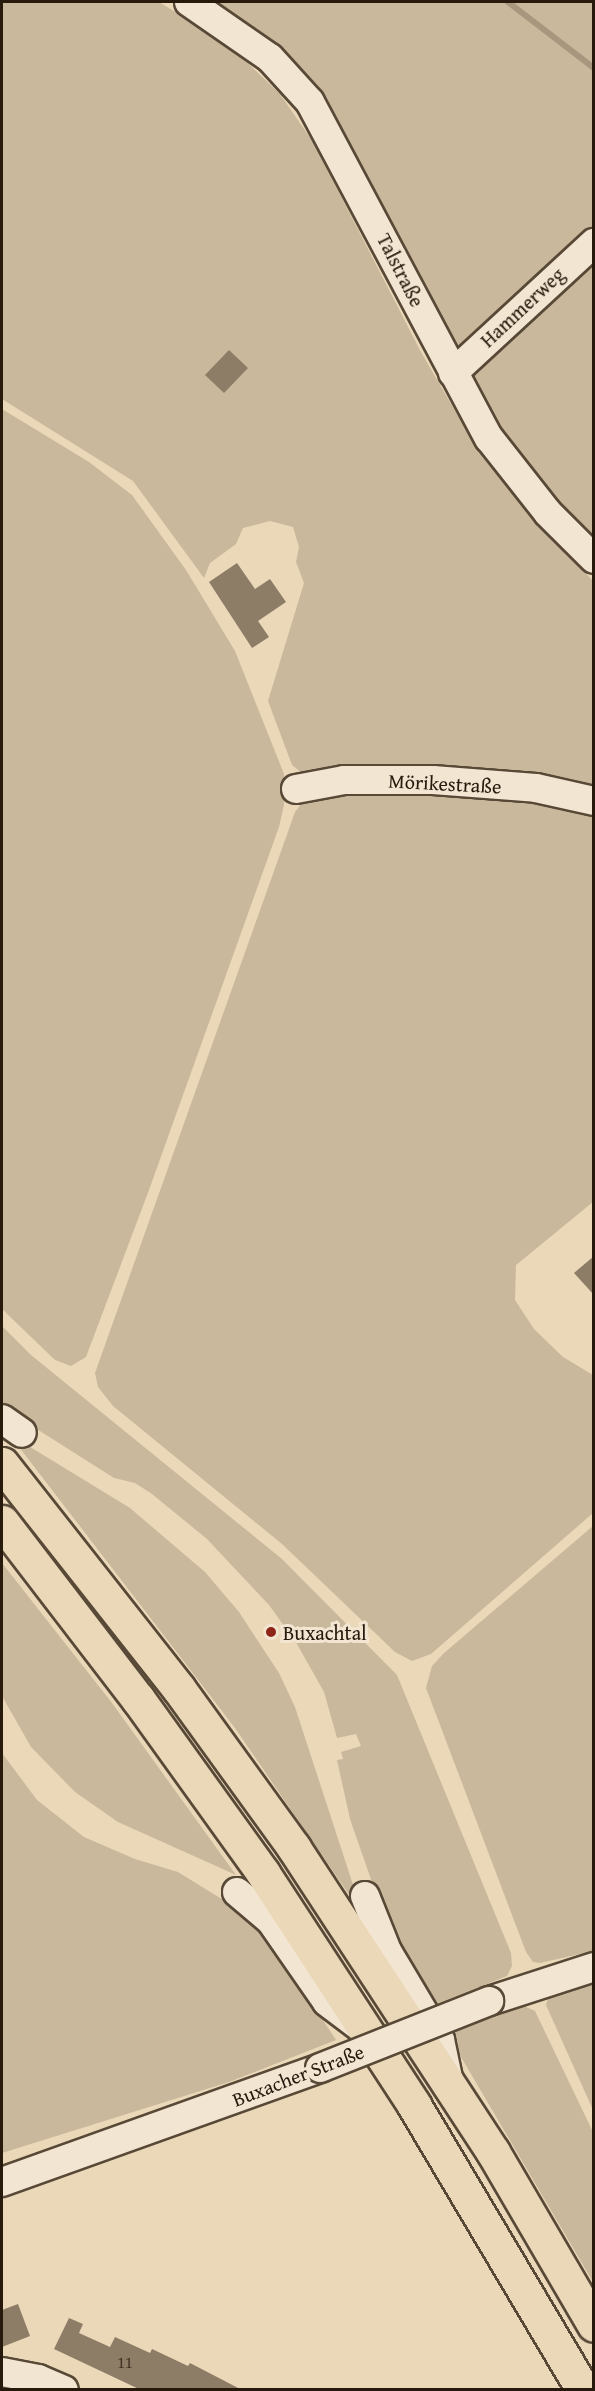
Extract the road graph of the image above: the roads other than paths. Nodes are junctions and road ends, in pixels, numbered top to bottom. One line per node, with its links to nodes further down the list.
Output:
1 (189, 2): 3 (street, Talstraße)
2 (594, 243): 3 (street, Hammerweg)
3 (453, 373): 4 (street, Talstraße)
4 (594, 559)
5 (296, 789): 6 (street, Mörikestraße)
6 (594, 801)
7 (2, 1464): 13 (highway)
8 (2, 1522): 12 (highway)
9 (237, 1892): 12 (street)
10 (365, 1896): 13 (street)
11 (594, 1968): 14 (street, Buxacher Straße, bridge)
12 (368, 2032): 19 (highway)
13 (452, 2091): 15 (highway)
14 (2, 2182)
15 (594, 2325)
16 (2, 2372): 17 (street)
17 (35, 2384): 18 (street)
18 (64, 2390)
19 (583, 2390)

